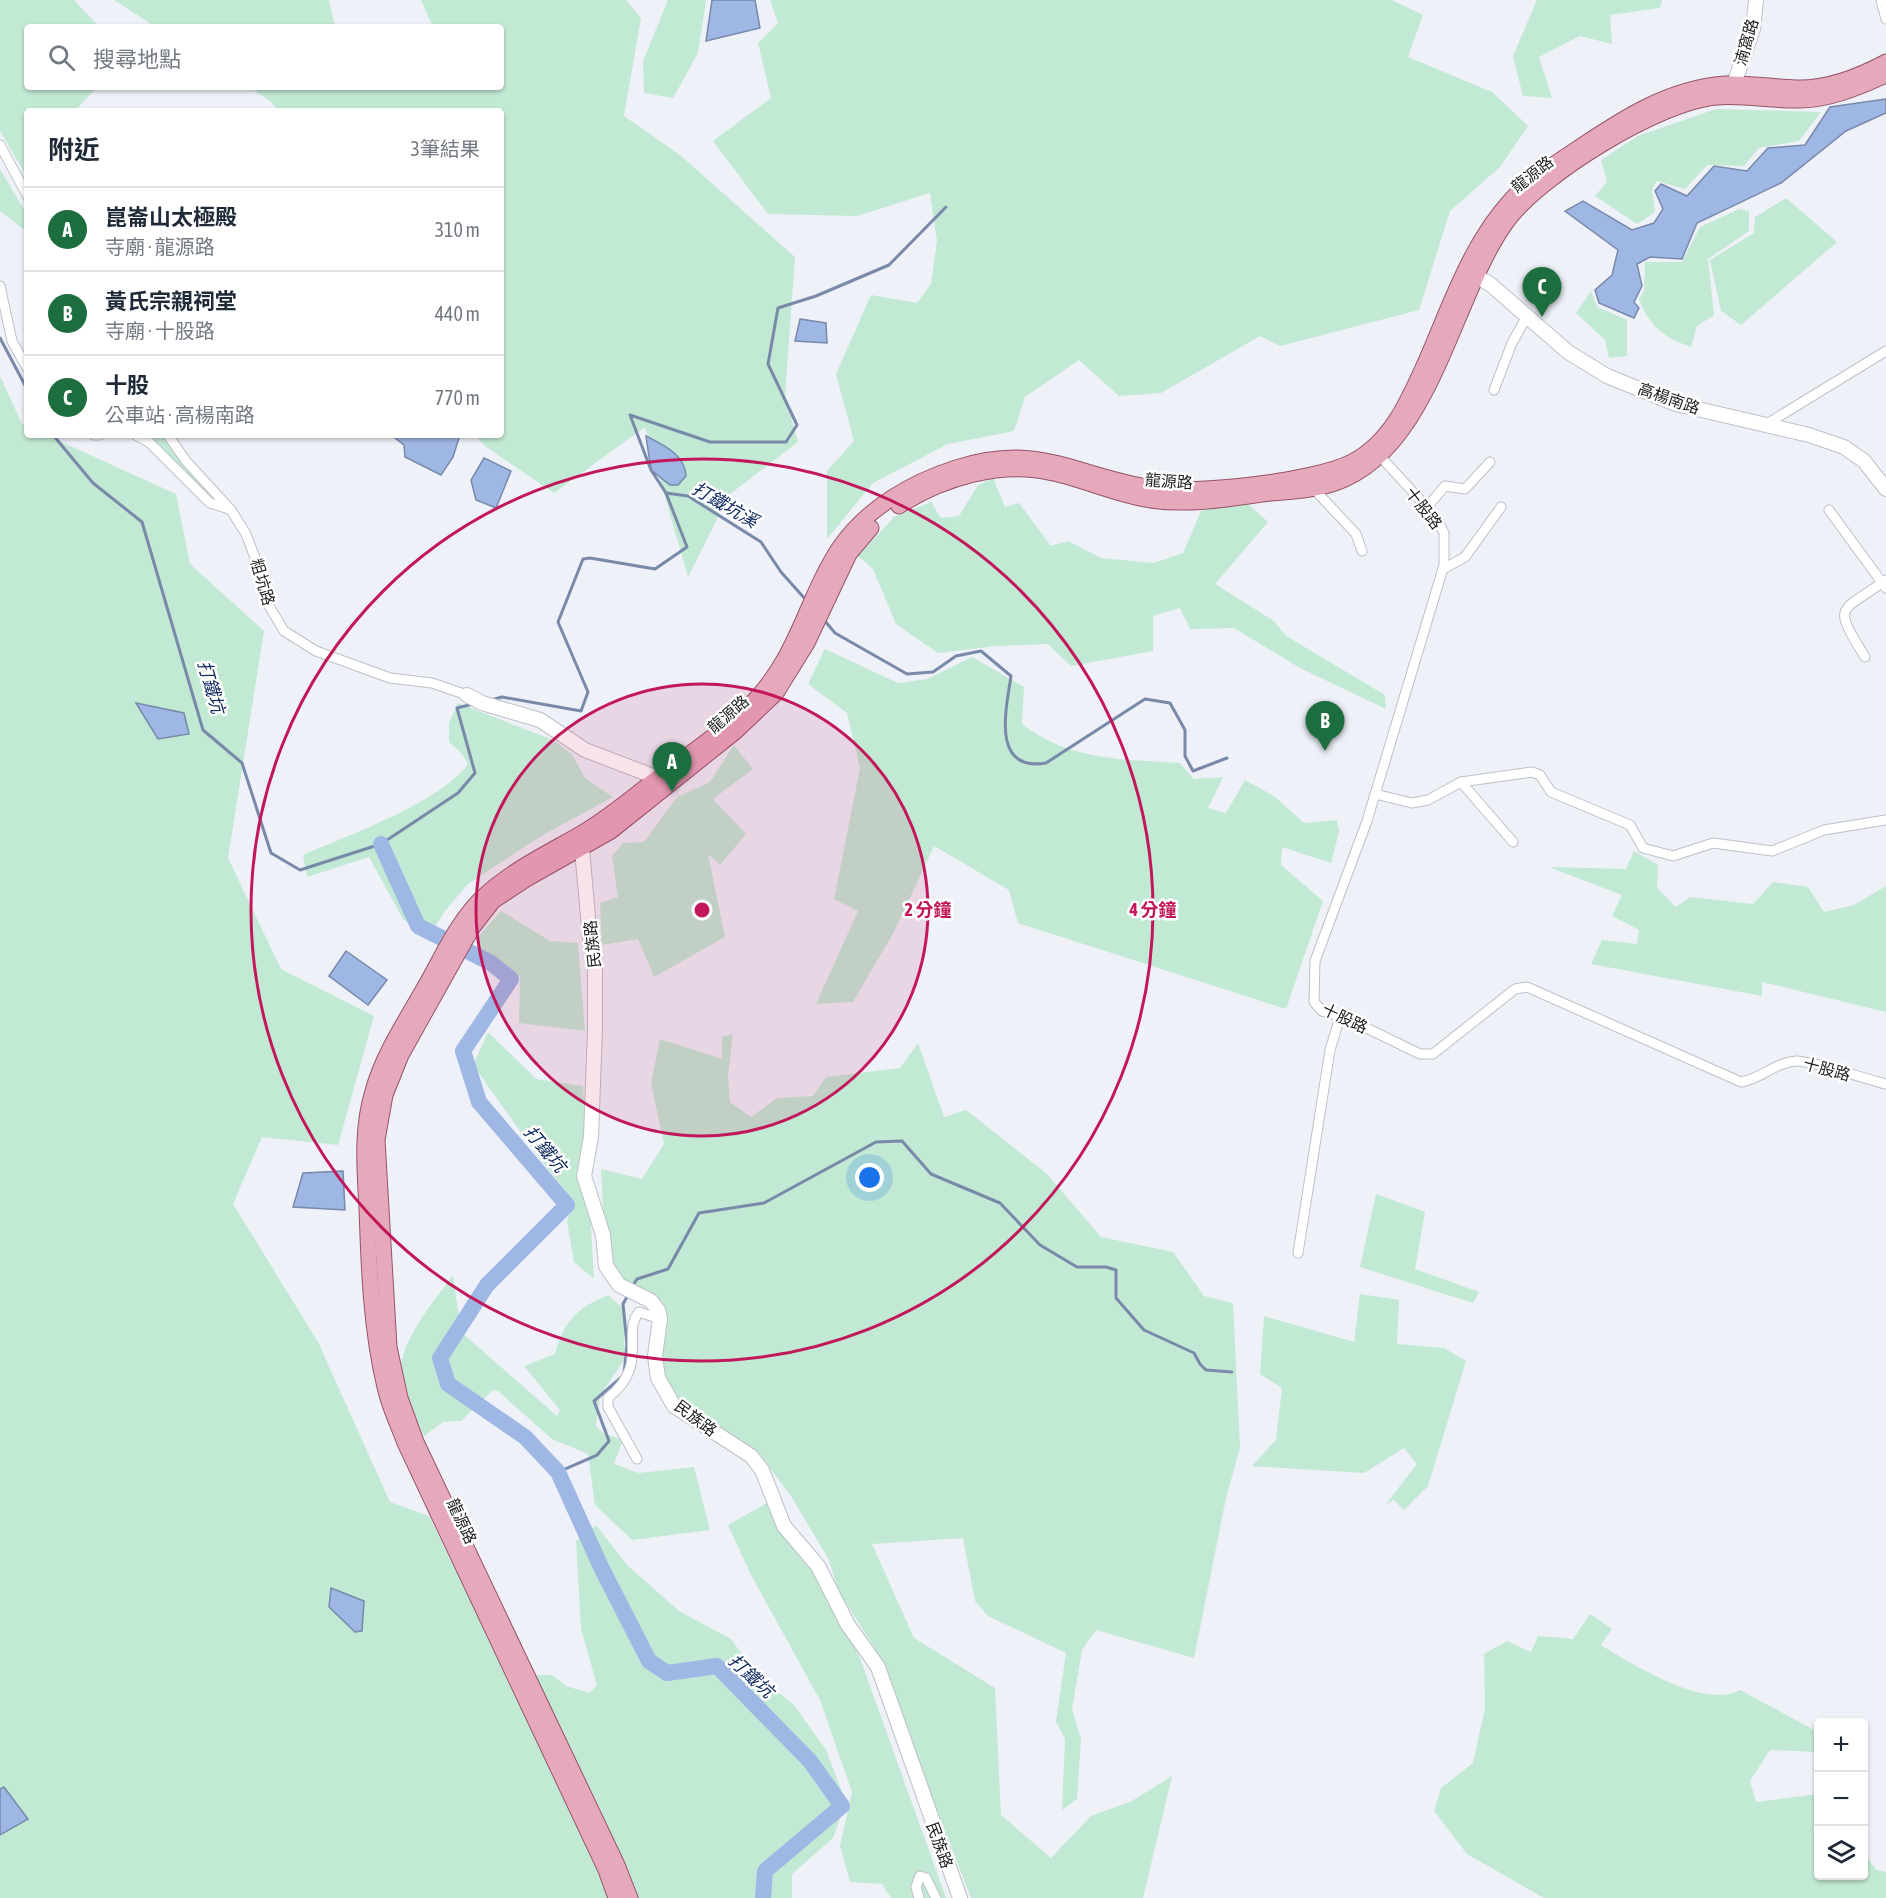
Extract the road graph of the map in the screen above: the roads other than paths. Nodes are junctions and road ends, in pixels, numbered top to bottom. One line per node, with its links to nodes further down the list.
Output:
1 (1756, 0): 6 (street, 湳窩路)
2 (1881, 0): 3 (street)
3 (1886, 19)
4 (1886, 62): 6 (main road)
5 (1886, 75): 6 (main road)
6 (1734, 90): 9 (main road)
7 (0, 145): 8 (street)
8 (24, 189)
9 (1471, 274): 11 (street, 高楊南路); 18 (main road)
10 (0, 286): 13 (street)
11 (1527, 316): 14 (street); 15 (street, 高楊南路)
12 (1886, 351): 15 (street)
13 (24, 363)
14 (1494, 390)
15 (1765, 425): 21 (street, 高楊南路)
16 (141, 438): 24 (street)
17 (170, 438): 24 (street, 粗坑路)
18 (1377, 453): 20 (main road, 龍源路); 22 (street, 十股路); 29 (main road)
19 (1490, 462): 22 (street)
20 (1313, 488): 26 (street); 29 (main road, 龍源路)
21 (1886, 489)
22 (1427, 507): 27 (street, 十股路)
23 (1501, 507): 27 (street)
24 (231, 510): 31 (street, 粗坑路)
25 (1829, 510): 28 (street)
26 (1362, 551)
27 (1443, 569): 34 (street, 十股路)
28 (1885, 584): 30 (street)
29 (816, 611): 32 (main road)
30 (1865, 657)
31 (467, 694): 32 (street)
32 (664, 780): 36 (main road)
33 (1461, 782): 34 (street); 35 (street); 37 (street)
34 (1375, 794): 38 (street, 十股路)
35 (1886, 820)
36 (582, 841): 40 (main road); 42 (street, 民族路)
37 (1513, 842)
38 (1340, 1017): 39 (street, 十股路); 41 (street)
39 (1886, 1084)
40 (370, 1138): 44 (main road, 龍源路); 45 (main road, 龍源路)
41 (1298, 1253)
42 (660, 1319): 43 (street); 48 (street, 民族路)
43 (637, 1458)
44 (616, 1898)
45 (630, 1898)
46 (919, 1898): 47 (street)
47 (936, 1898)
48 (960, 1898)

